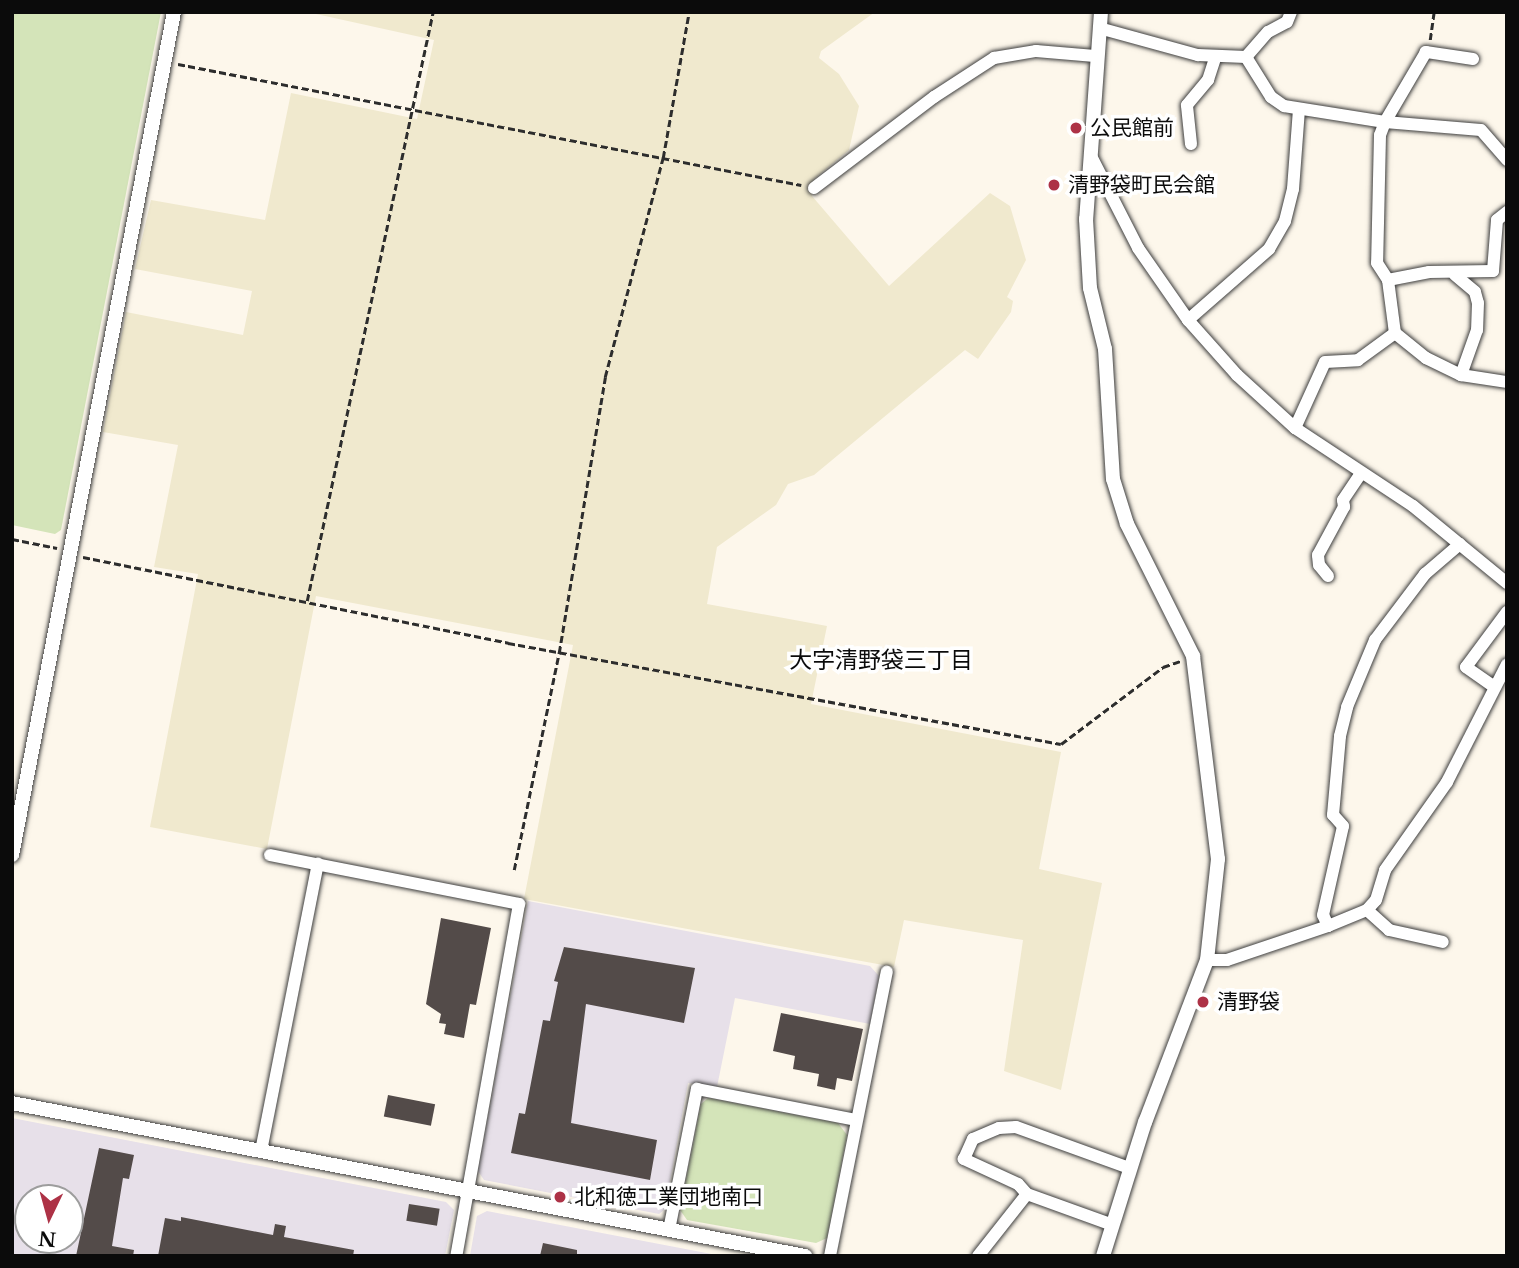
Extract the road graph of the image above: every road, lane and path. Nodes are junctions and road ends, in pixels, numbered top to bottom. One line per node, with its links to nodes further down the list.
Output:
1 (174, 12): 13 (street)
2 (433, 12): 15 (path)
3 (689, 12): 19 (path)
4 (1101, 12): 7 (street)
5 (1291, 12): 11 (street)
6 (1434, 12): 8 (path)
7 (1099, 28): 9 (street); 10 (street)
8 (1426, 52): 12 (street); 16 (street)
9 (1216, 55): 11 (street); 17 (street)
10 (1095, 56): 18 (street); 21 (street)
11 (1246, 57): 14 (street)
12 (1473, 59)
13 (165, 61): 15 (path); 33 (street)
14 (1299, 108): 16 (street); 25 (street)
15 (414, 111): 19 (path); 36 (path)
16 (1385, 122): 20 (street); 24 (street)
17 (1191, 144)
18 (1088, 151): 25 (street); 39 (street)
19 (663, 158): 21 (path); 38 (path)
20 (1507, 160)
21 (814, 188)
22 (1507, 212): 23 (street)
23 (1455, 275): 24 (street); 27 (street)
24 (1388, 280): 26 (street)
25 (1188, 320): 29 (street)
26 (1395, 333): 27 (street); 29 (street)
27 (1461, 375): 28 (street)
28 (1507, 382)
29 (1295, 428): 30 (street)
30 (1362, 473): 32 (street); 34 (street)
31 (12, 539): 33 (path)
32 (1460, 544): 35 (street); 47 (street)
33 (70, 551): 36 (path); 42 (street)
34 (1328, 576)
35 (1507, 583)
36 (307, 601): 38 (path)
37 (1507, 612): 41 (street)
38 (559, 653): 39 (path); 45 (path)
39 (1193, 656): 49 (street)
40 (1507, 664): 41 (street)
41 (1493, 686): 46 (street)
42 (12, 855)
43 (270, 855): 44 (street)
44 (318, 864): 53 (street); 55 (street)
45 (514, 870)
46 (1367, 909): 47 (street); 48 (street)
47 (1328, 926): 49 (street)
48 (1443, 942)
49 (1207, 960): 54 (street)
50 (887, 972): 52 (street)
51 (12, 1103): 53 (street)
52 (856, 1120): 58 (street); 61 (street)
53 (261, 1152): 55 (street)
54 (1129, 1168): 56 (street); 57 (street)
55 (468, 1192): 58 (street); 59 (street)
56 (1027, 1194): 57 (street); 62 (street)
57 (1110, 1224): 63 (street)
58 (669, 1230): 60 (street)
59 (456, 1256)
60 (804, 1256)
61 (830, 1256)
62 (978, 1256)
63 (1103, 1256)

